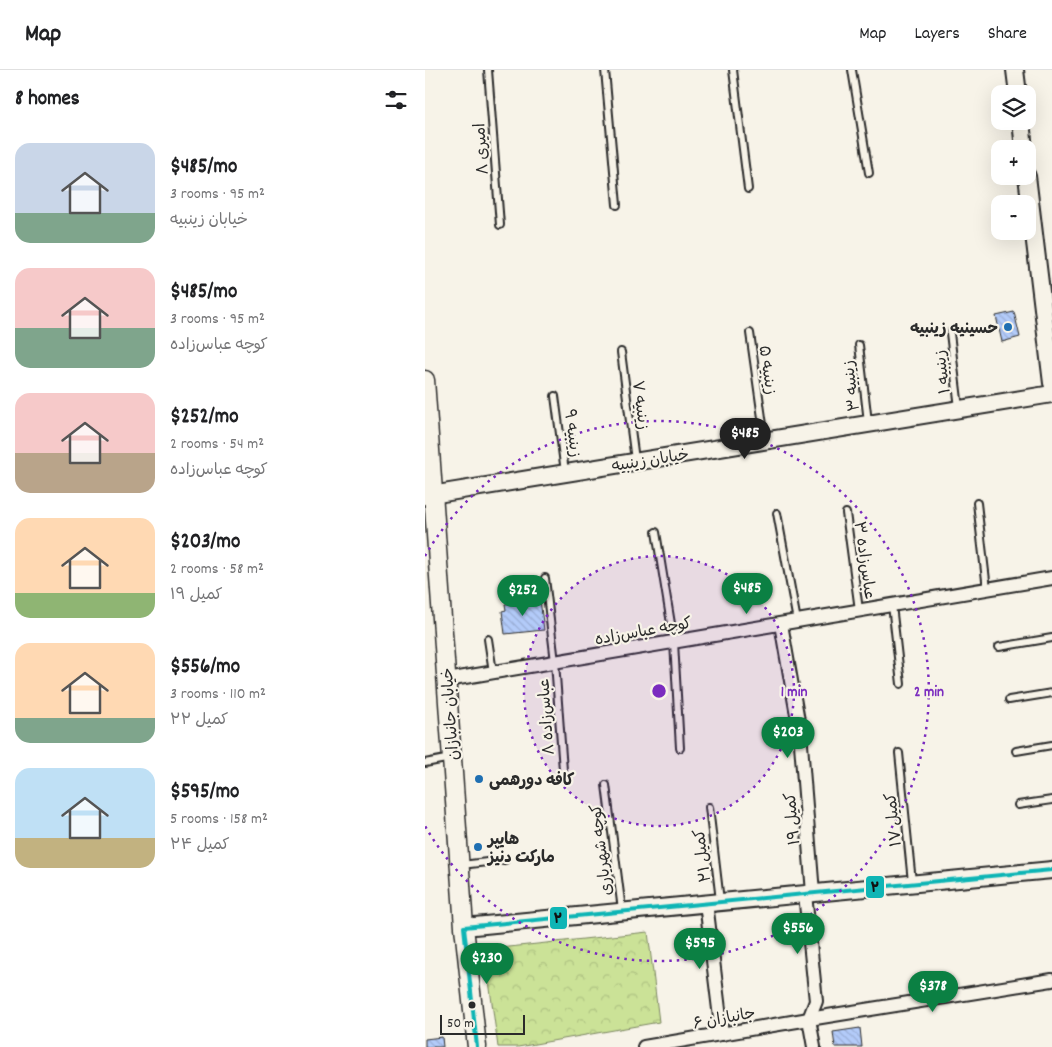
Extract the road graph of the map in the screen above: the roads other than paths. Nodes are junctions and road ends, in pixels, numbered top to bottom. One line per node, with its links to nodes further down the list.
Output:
1 (488, 70): 11 (lane, امیری ۸)
2 (605, 70): 10 (lane)
3 (733, 70): 9 (lane)
4 (852, 70): 7 (lane)
5 (1015, 70): 6 (street)
6 (1017, 85)
7 (869, 173)
8 (1028, 185): 17 (street)
9 (748, 189)
10 (617, 205)
11 (500, 226)
12 (750, 333): 22 (lane, زینبیه ۵)
13 (950, 333): 20 (lane, زینبیه ۱)
14 (859, 345): 21 (lane, زینبیه ۳)
15 (621, 352): 23 (lane, زینبیه ۷)
16 (425, 380): 25 (main road, خیابان جانبازان)
17 (1052, 383)
18 (1052, 394): 20 (street, خیابان زینبیه)
19 (555, 396): 24 (lane, زینبیه ۹)
20 (959, 409): 21 (street, خیابان زینبیه)
21 (869, 424): 22 (street, خیابان زینبیه)
22 (765, 440): 23 (street, خیابان زینبیه)
23 (635, 462): 24 (street, خیابان زینبیه)
24 (565, 473): 25 (street, خیابان زینبیه)
25 (429, 495): 43 (main road, خیابان جانبازان)
26 (977, 503): 32 (lane)
27 (777, 513): 35 (lane)
28 (846, 513): 34 (lane, عباس‌زاده ۳)
29 (656, 532): 39 (lane)
30 (545, 578): 41 (lane, عباس‌زاده ۸)
31 (1052, 578): 32 (street, کوچه عباس‌زاده)
32 (987, 589): 33 (street, کوچه عباس‌زاده)
33 (893, 605): 34 (street, کوچه عباس‌زاده); 44 (lane)
34 (859, 610): 35 (street, کوچه عباس‌زاده)
35 (797, 621): 36 (street, کوچه عباس‌زاده)
36 (781, 624): 39 (street, کوچه عباس‌زاده); 62 (street, کمیل ۱۹)
37 (1052, 638): 40 (lane)
38 (489, 639): 42 (lane)
39 (674, 642): 41 (street, کوچه عباس‌زاده); 48 (lane)
40 (999, 647)
41 (555, 662): 42 (street, کوچه عباس‌زاده); 53 (lane, عباس‌زاده ۸)
42 (493, 672): 43 (street, کوچه عباس‌زاده)
43 (447, 680): 51 (main road, خیابان جانبازان)
44 (901, 684)
45 (1052, 693): 46 (lane)
46 (1009, 700)
47 (1052, 745): 49 (lane)
48 (680, 748)
49 (1016, 751)
50 (899, 753): 61 (lane, کمیل ۱۷)
51 (452, 758): 52 (lane); 59 (main road, خیابان جانبازان)
52 (425, 763)
53 (563, 770)
54 (606, 784): 64 (lane, کوچه شهریاری)
55 (1052, 800): 56 (lane)
56 (1018, 806)
57 (709, 807): 63 (lane, کمیل ۲۱)
58 (505, 860): 59 (lane)
59 (460, 865): 65 (main road, خیابان جانبازان)
60 (1052, 870): 61 (street)
61 (912, 883): 62 (street)
62 (809, 893): 63 (street); 67 (street, کمیل ۱۹)
63 (713, 903): 64 (street); 68 (street)
64 (622, 912): 65 (street)
65 (464, 927): 69 (main road, خیابان جانبازان)
66 (1052, 980): 67 (street, جانبازان ۶)
67 (809, 1018): 68 (street, جانبازان ۶); 71 (street)
68 (722, 1034): 70 (street, جانبازان ۶)
69 (477, 1047)
70 (644, 1047)
71 (814, 1047)

